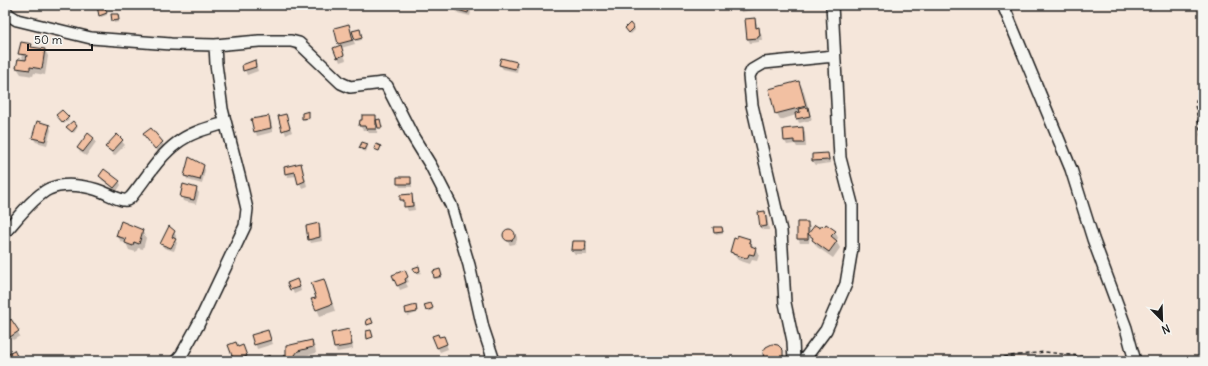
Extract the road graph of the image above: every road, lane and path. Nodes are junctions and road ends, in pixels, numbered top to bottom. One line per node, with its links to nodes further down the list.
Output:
1 (832, 5): 5 (street)
2 (1003, 5): 16 (street)
3 (5, 10): 4 (street)
4 (215, 45): 7 (street); 11 (street)
5 (834, 56): 12 (street); 13 (street)
6 (1203, 79): 8 (path)
7 (225, 123): 9 (street); 10 (street)
8 (1203, 143)
9 (5, 232)
10 (176, 361)
11 (494, 361)
12 (794, 361)
13 (803, 361)
14 (969, 361): 15 (path)
15 (1106, 361)
16 (1135, 361)

